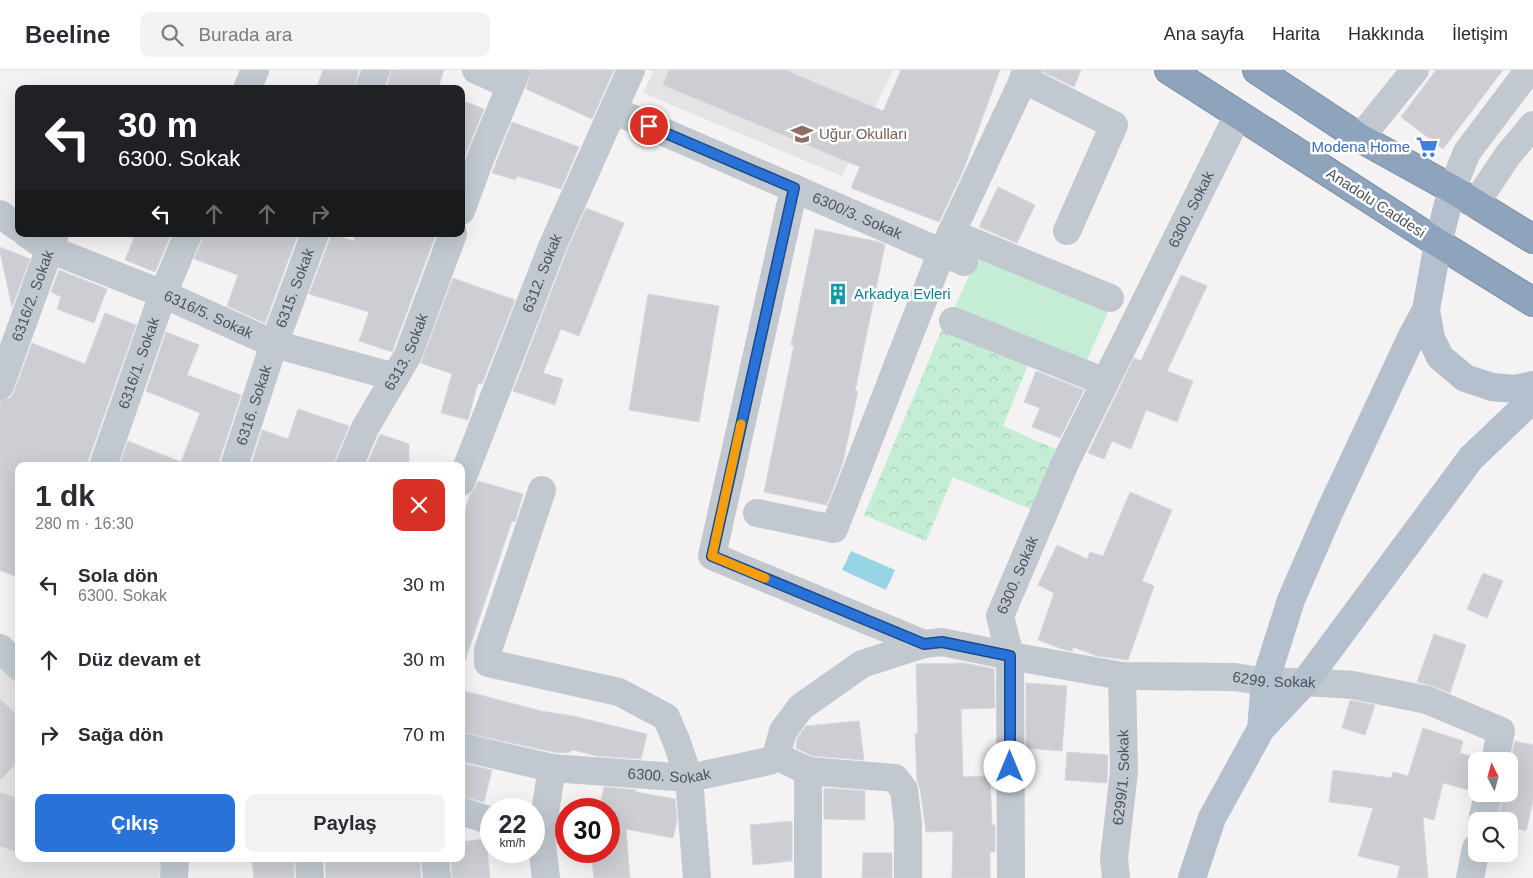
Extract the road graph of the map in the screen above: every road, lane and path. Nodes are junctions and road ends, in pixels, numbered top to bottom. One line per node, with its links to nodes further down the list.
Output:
1 (255, 70): 11 (street)
2 (376, 70): 12 (street)
3 (476, 70): 10 (street)
4 (631, 70): 13 (street, 6312. Sokak)
5 (1168, 70): 14 (highway, Anadolu Caddesi)
6 (1257, 70): 16 (highway)
7 (1415, 70): 16 (street)
8 (1529, 70): 18 (street)
9 (1025, 75): 23 (street); 30 (street)
10 (513, 77): 19 (street)
11 (249, 85)
12 (370, 85)
13 (613, 110): 17 (street, 6300/3. Sokak); 45 (street, 6312. Sokak)
14 (1238, 115): 29 (highway, Anadolu Caddesi); 38 (street, 6300. Sokak)
15 (1533, 125): 20 (street)
16 (1360, 138): 18 (highway)
17 (794, 188): 30 (street, 6300/3. Sokak); 48 (street)
18 (1452, 189): 20 (highway); 29 (main road)
19 (465, 201)
20 (1475, 204): 28 (highway)
21 (0, 214): 22 (street)
22 (15, 225)
23 (1067, 232)
24 (187, 237): 31 (street, 6316/1. Sokak)
25 (314, 237): 36 (street, 6315. Sokak)
26 (452, 237): 37 (street, 6313. Sokak)
27 (44, 239): 31 (street, 6316/5. Sokak); 40 (street, 6316/2. Sokak)
28 (1533, 239)
29 (1438, 244): 33 (highway, Anadolu Caddesi); 34 (main road)
30 (952, 249): 32 (street, 6300/3. Sokak); 47 (street)
31 (163, 294): 36 (street, 6316/5. Sokak); 42 (street, 6316/1. Sokak)
32 (1110, 298)
33 (1533, 302)
34 (1426, 310): 39 (main road); 51 (main road)
35 (953, 321): 38 (street)
36 (274, 344): 37 (street, 6316/5. Sokak); 43 (street, 6316. Sokak)
37 (395, 377): 44 (street, 6313. Sokak)
38 (1105, 382): 49 (street, 6300. Sokak)
39 (1533, 385)
40 (0, 386)
41 (1533, 399): 52 (main road)
42 (104, 462)
43 (235, 462)
44 (351, 462)
45 (465, 472)
46 (542, 490): 59 (street)
47 (758, 514)
48 (924, 644): 49 (street); 56 (street)
49 (1010, 656): 50 (street, 6299. Sokak); 75 (street, 6300. Sokak)
50 (1122, 676): 51 (street, 6299. Sokak); 76 (street, 6299/1. Sokak)
51 (1266, 682): 52 (street, 6299. Sokak); 53 (main road)
52 (1305, 682): 53 (main road); 55 (street, 6299. Sokak)
53 (1260, 729): 77 (main road)
54 (465, 748): 57 (street, 6300. Sokak)
55 (1497, 752)
56 (776, 756): 58 (street); 59 (street, 6300. Sokak)
57 (552, 768): 59 (street, 6300. Sokak); 60 (street)
58 (808, 771): 73 (street); 74 (street)
59 (688, 778): 72 (street)
60 (545, 800)
61 (465, 812): 62 (street)
62 (480, 817)
63 (175, 862): 68 (street)
64 (309, 862): 69 (street)
65 (435, 862): 70 (street)
66 (1473, 862): 78 (street)
67 (543, 863): 71 (street)
68 (174, 878)
69 (310, 878)
70 (437, 878)
71 (546, 878)
72 (696, 878)
73 (808, 878)
74 (908, 878)
75 (1011, 878)
76 (1116, 878)
77 (1192, 878)
78 (1470, 878)

